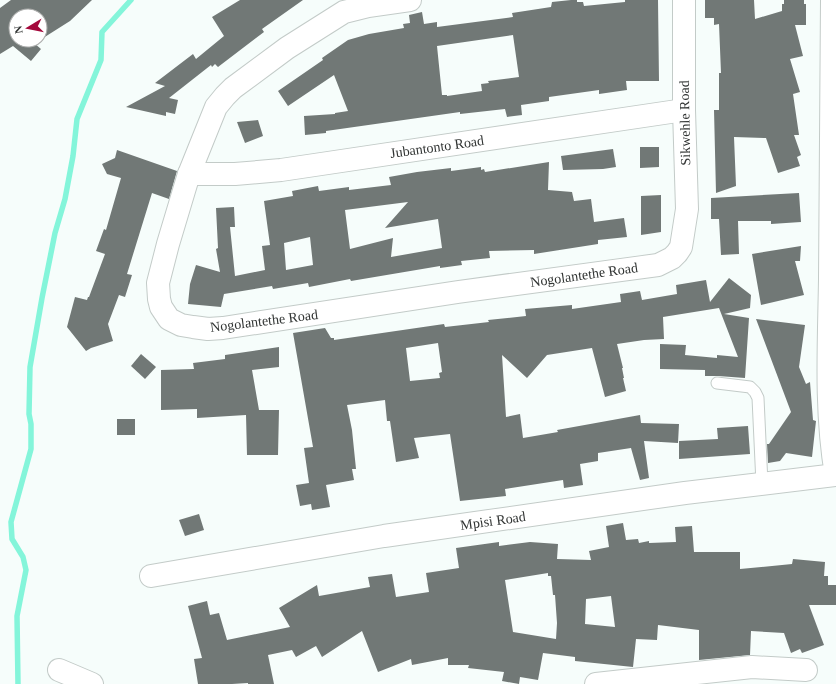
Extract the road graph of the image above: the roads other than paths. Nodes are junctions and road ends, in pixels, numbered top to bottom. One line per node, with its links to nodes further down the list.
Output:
1 (410, 0): 5 (street, Nogolantethe Road)
2 (684, 0): 4 (street, Sikwehle Road)
3 (832, 0): 7 (street)
4 (684, 110): 5 (street, Jubantonto Road); 6 (street, Sikwehle Road)
5 (189, 174): 6 (street, Nogolantethe Road)
6 (681, 247)
7 (833, 327): 9 (street)
8 (717, 383): 10 (lane)
9 (836, 475): 10 (street, Mpisi Road)
10 (762, 484): 11 (street, Mpisi Road)
11 (151, 576)
12 (59, 670): 14 (street)
13 (806, 670): 15 (street)
14 (92, 684)
15 (596, 684)

